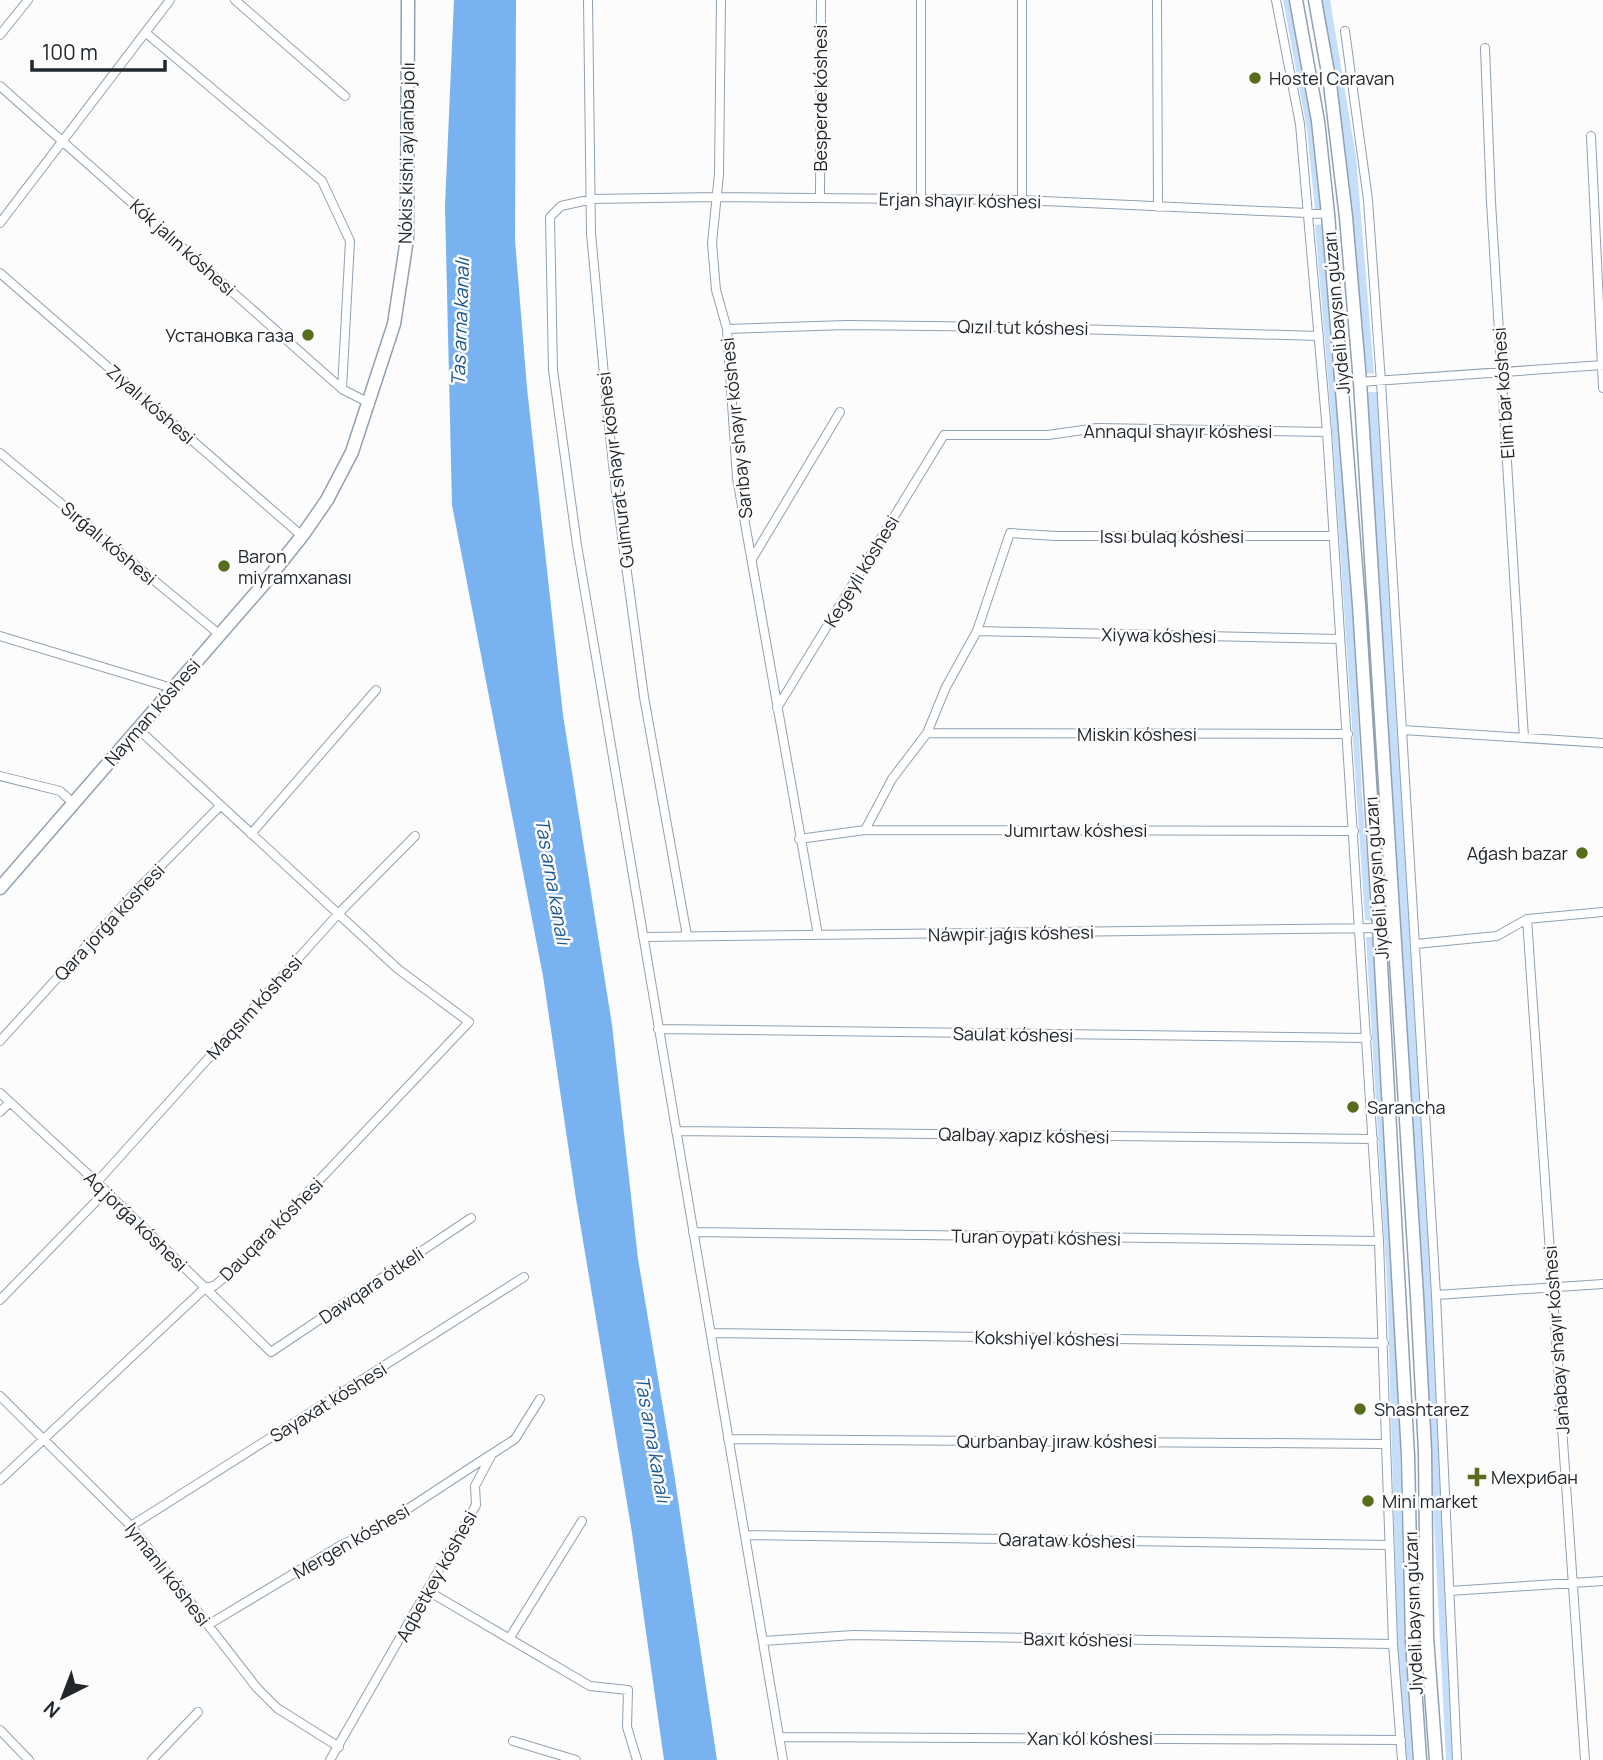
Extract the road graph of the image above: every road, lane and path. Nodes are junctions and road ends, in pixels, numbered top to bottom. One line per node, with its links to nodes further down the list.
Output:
1 (28, 0): 16 (street)
2 (170, 0): 15 (street)
3 (235, 0): 19 (street)
4 (408, 0): 40 (main road, Nókis kishi aylanba jolı)
5 (588, 0): 24 (street, Gulmurat shayır kóshesi)
6 (721, 0): 22 (street, Sarıbay shayır kóshesi)
7 (821, 0): 23 (street, Besperde kóshesi)
8 (921, 0): 25 (street)
9 (1022, 0): 26 (street)
10 (1157, 0): 27 (street)
11 (1276, 0): 28 (street)
12 (1296, 0): 29 (main road, Jiydeli baysın gúzarı)
13 (1315, 0): 36 (main road, Jiydeli baysın gúzarı)
14 (1345, 31): 37 (street)
15 (146, 33): 21 (street); 39 (street)
16 (0, 35)
17 (1485, 48): 35 (street, Elim bar kóshesi)
18 (0, 86): 21 (street, Kók jalın kóshesi)
19 (345, 96)
20 (1591, 136): 34 (street)
21 (63, 141): 30 (street); 39 (street, Kók jalın kóshesi)
22 (716, 197): 23 (street, Erjan shayır kóshesi); 24 (street, Erjan shayır kóshesi); 32 (street, Sarıbay shayır kóshesi)
23 (820, 197): 25 (street, Erjan shayır kóshesi)
24 (592, 199): 76 (street, Gulmurat shayır kóshesi); 77 (street, Erjan shayır kóshesi)
25 (921, 199): 26 (street, Erjan shayır kóshesi)
26 (1021, 200): 27 (street, Erjan shayır kóshesi)
27 (1158, 207): 28 (street, Erjan shayır kóshesi)
28 (1309, 214): 29 (street, Erjan shayır kóshesi); 33 (street)
29 (1328, 214): 73 (main road, Jiydeli baysın gúzarı)
30 (0, 223)
31 (0, 273): 45 (street, Zıyalı kóshesi)
32 (727, 329): 33 (street, Qızıl tut kóshesi); 47 (street, Sarıbay shayır kóshesi)
33 (1318, 336): 42 (street)
34 (1602, 365): 35 (street); 38 (street)
35 (1502, 371): 37 (street); 59 (street, Elim bar kóshesi)
36 (1360, 382): 37 (street); 134 (main road, Jiydeli baysın gúzarı)
37 (1381, 382): 56 (street)
38 (1603, 388)
39 (342, 389): 40 (street, Kók jalın kóshesi)
40 (369, 403): 45 (main road, Nókis kishi aylanba jolı)
41 (840, 412): 47 (street)
42 (1327, 432): 43 (street, Annaqul shayır kóshesi); 46 (street)
43 (944, 435): 54 (street, Kegeyli kóshesi)
44 (0, 453): 49 (street, Sırǵalı kóshesi)
45 (303, 536): 49 (main road, Nayman kóshesi)
46 (1334, 536): 48 (street, Issı bulaq kóshesi); 51 (street)
47 (751, 560): 54 (street, Sarıbay shayır kóshesi)
48 (977, 631): 51 (street, Xiywa kóshesi); 57 (street)
49 (219, 634): 52 (main road, Nayman kóshesi)
50 (0, 636): 52 (street)
51 (1340, 639): 58 (street)
52 (172, 688): 55 (main road, Nayman kóshesi)
53 (376, 690): 66 (street)
54 (777, 708): 68 (street, Sarıbay shayır kóshesi)
55 (137, 728): 62 (main road, Nayman kóshesi); 63 (street)
56 (1403, 730): 59 (street); 78 (street)
57 (927, 733): 58 (street, Miskin kóshesi); 64 (street)
58 (1348, 734): 65 (street)
59 (1524, 738): 60 (street)
60 (1603, 743)
61 (0, 776): 62 (street)
62 (73, 803): 69 (main road, Nayman kóshesi)
63 (220, 806): 66 (street); 81 (street, Qara jorǵa kóshesi)
64 (865, 830): 65 (street, Jumırtaw kóshesi); 68 (street, Jumırtaw kóshesi)
65 (1354, 831): 74 (street)
66 (251, 834): 71 (street)
67 (415, 836): 71 (street, Maqsım kóshesi)
68 (799, 839): 75 (street, Sarıbay shayır kóshesi)
69 (0, 888)
70 (1603, 912): 72 (street)
71 (339, 913): 87 (street, Maqsım kóshesi); 94 (street, Dauqara kóshesi)
72 (1527, 919): 78 (street); 95 (street, Jańabay shayır kóshesi)
73 (1379, 928): 74 (street, Náwpir jaǵıs kóshesi); 133 (main road, Jiydeli baysın gúzarı)
74 (1360, 930): 75 (street, Náwpir jaǵıs kóshesi); 80 (street)
75 (818, 935): 76 (street, Náwpir jaǵıs kóshesi)
76 (687, 936): 77 (street, Náwpir jaǵıs kóshesi)
77 (643, 937): 79 (street, Erjan shayır kóshesi)
78 (1416, 944): 96 (street)
79 (658, 1029): 80 (street, Saulat kóshesi); 85 (street, Erjan shayır kóshesi)
80 (1367, 1038): 86 (street)
81 (0, 1041)
82 (0, 1093): 83 (street, Aq jorǵa kóshesi)
83 (10, 1102): 84 (street); 87 (street, Aq jorǵa kóshesi)
84 (0, 1112)
85 (676, 1131): 86 (street, Qalbay xapız kóshesi); 90 (street, Erjan shayır kóshesi)
86 (1373, 1139): 91 (street)
87 (97, 1182): 88 (street, Aq jorǵa kóshesi)
88 (106, 1191): 94 (street, Aq jorǵa kóshesi); 97 (street)
89 (471, 1218): 100 (street, Dawqara ótkeli)
90 (693, 1232): 91 (street, Turan oypatı kóshesi); 98 (street, Erjan shayır kóshesi)
91 (1379, 1241): 99 (street)
92 (524, 1278): 109 (street, Sayaxat kóshesi)
93 (1603, 1284): 95 (street)
94 (205, 1288): 100 (street, Aq jorǵa kóshesi); 103 (street, Dauqara kóshesi)
95 (1552, 1289): 96 (street); 113 (street, Jańabay shayır kóshesi)
96 (1436, 1295): 115 (street)
97 (0, 1300)
98 (710, 1333): 99 (street, Kokshiyel kóshesi); 104 (street, Erjan shayır kóshesi)
99 (1384, 1343): 105 (street)
100 (271, 1352)
101 (0, 1396): 103 (street, Iymanlı kóshesi)
102 (540, 1399): 106 (street, Aqbetkey kóshesi)
103 (43, 1438): 107 (street, Dauqara kóshesi); 109 (street, Iymanlı kóshesi)
104 (728, 1438): 105 (street, Qurbanbay jıraw kóshesi); 110 (street, Erjan shayır kóshesi)
105 (1385, 1444): 111 (street)
106 (492, 1454): 114 (street, Aqbetkey kóshesi); 116 (street, Mergen kóshesi)
107 (0, 1479)
108 (582, 1521): 117 (street)
109 (131, 1526): 116 (street, Iymanlı kóshesi)
110 (745, 1535): 111 (street, Qarataw kóshesi); 118 (street, Erjan shayır kóshesi)
111 (1389, 1545): 119 (street)
112 (1603, 1581): 113 (street)
113 (1573, 1584): 115 (street); 136 (street, Jańabay shayır kóshesi)
114 (428, 1591): 117 (street); 125 (street, Aqbetkey kóshesi)
115 (1449, 1591): 135 (street)
116 (208, 1625): 125 (street, Iymanlı kóshesi)
117 (509, 1639): 130 (street)
118 (763, 1641): 119 (street, Baxıt kóshesi); 122 (street, Erjan shayır kóshesi)
119 (1393, 1644): 123 (street)
120 (198, 1712): 127 (street)
121 (0, 1730): 126 (street)
122 (780, 1737): 123 (street, Xan kól kóshesi); 131 (street, Erjan shayır kóshesi)
123 (1401, 1740): 132 (street)
124 (513, 1741): 129 (street)
125 (339, 1747): 128 (street, Aqbetkey kóshesi)
126 (29, 1760)
127 (152, 1760)
128 (330, 1760)
129 (576, 1760)
130 (637, 1760)
131 (783, 1760)
132 (1402, 1760)
133 (1420, 1760)
134 (1436, 1760)
135 (1457, 1760)
136 (1585, 1760)

